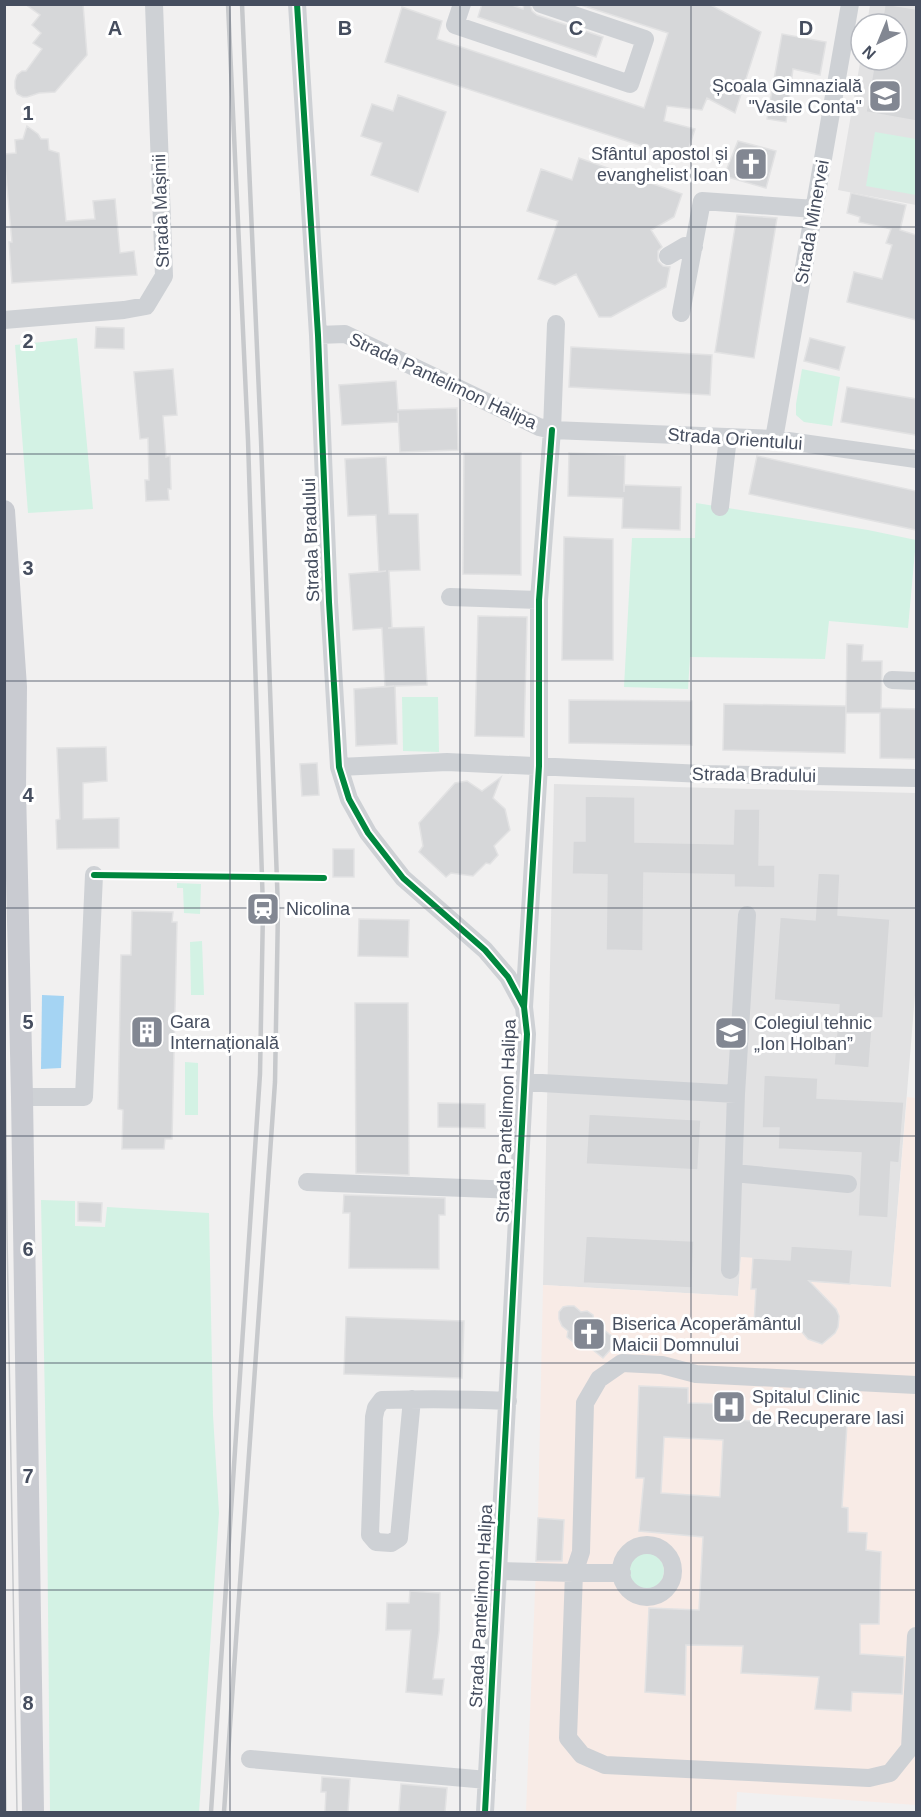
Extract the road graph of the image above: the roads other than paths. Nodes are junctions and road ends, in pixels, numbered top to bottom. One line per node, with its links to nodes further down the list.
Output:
1 (154, 4): 10 (street, Strada Mașinii)
2 (297, 4): 12 (street, Strada Bradului)
3 (462, 4): 4 (street)
4 (542, 4)
5 (850, 4): 6 (street, Strada Minervei)
6 (815, 208): 7 (street); 15 (street, Strada Minervei)
7 (694, 247): 8 (street); 9 (street)
8 (668, 256)
9 (681, 314)
10 (4, 320)
11 (556, 324): 13 (street)
12 (318, 335): 13 (street, Strada Pantelimon Halipa); 24 (street, Strada Bradului)
13 (552, 430): 14 (street, Strada Orientului); 20 (street, Strada Pantelimon Halipa)
14 (728, 436): 15 (street, Strada Orientului); 17 (street)
15 (774, 439): 16 (street, Strada Orientului)
16 (916, 459)
17 (720, 507)
18 (4, 511): 29 (main road)
19 (450, 597): 20 (street)
20 (539, 600): 23 (street, Strada Pantelimon Halipa)
21 (892, 680): 22 (street)
22 (916, 681)
23 (539, 766): 24 (street, Strada Bradului); 25 (street, Strada Bradului); 28 (street, Strada Pantelimon Halipa)
24 (339, 767): 28 (street, Strada Bradului)
25 (916, 778)
26 (94, 875): 33 (street)
27 (747, 915): 32 (street)
28 (524, 1007): 31 (street, Strada Pantelimon Halipa)
29 (12, 1021): 30 (main road)
30 (12, 1047): 33 (main road)
31 (524, 1082): 32 (street); 37 (street, Strada Pantelimon Halipa)
32 (736, 1094): 34 (street)
33 (22, 1097): 48 (main road)
34 (734, 1173): 36 (street); 38 (street)
35 (307, 1182): 37 (street)
36 (848, 1184)
37 (519, 1190): 41 (street, Strada Pantelimon Halipa)
38 (730, 1270)
39 (916, 1385): 43 (street)
40 (412, 1400): 40 (street); 41 (street)
41 (508, 1401): 42 (street, Strada Pantelimon Halipa)
42 (499, 1571): 43 (street); 47 (street, Strada Pantelimon Halipa)
43 (574, 1573): 44 (street); 45 (street)
44 (622, 1573)
45 (916, 1636)
46 (250, 1760): 47 (street)
47 (487, 1780): 49 (street, Strada Pantelimon Halipa)
48 (33, 1812)
49 (485, 1812)

